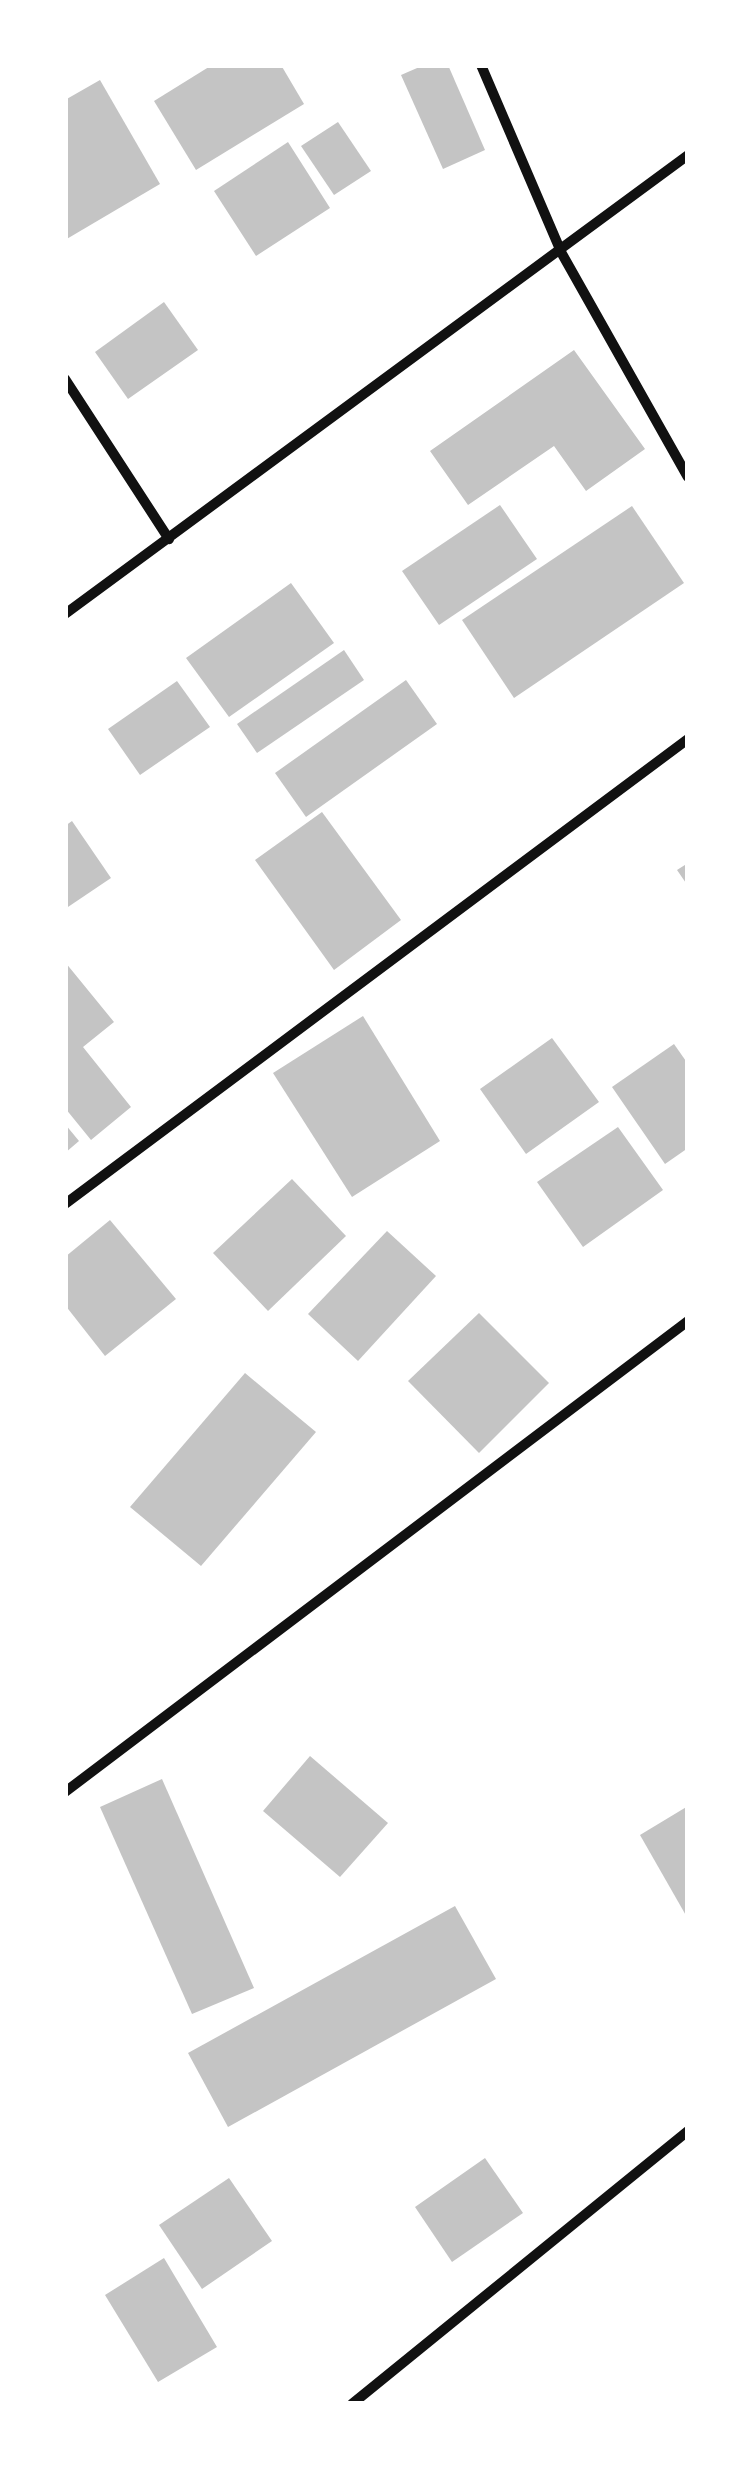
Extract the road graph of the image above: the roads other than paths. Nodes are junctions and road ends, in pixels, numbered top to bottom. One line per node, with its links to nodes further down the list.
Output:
1 (481, 65): 3 (street)
2 (688, 155): 3 (street)
3 (561, 252): 5 (street); 6 (street)
4 (65, 379): 6 (street)
5 (688, 478)
6 (168, 538): 7 (street)
7 (65, 614)
8 (688, 739): 9 (street)
9 (65, 1204)
10 (688, 1321): 11 (street)
11 (65, 1792)
12 (688, 2131): 13 (street)
13 (352, 2404)

